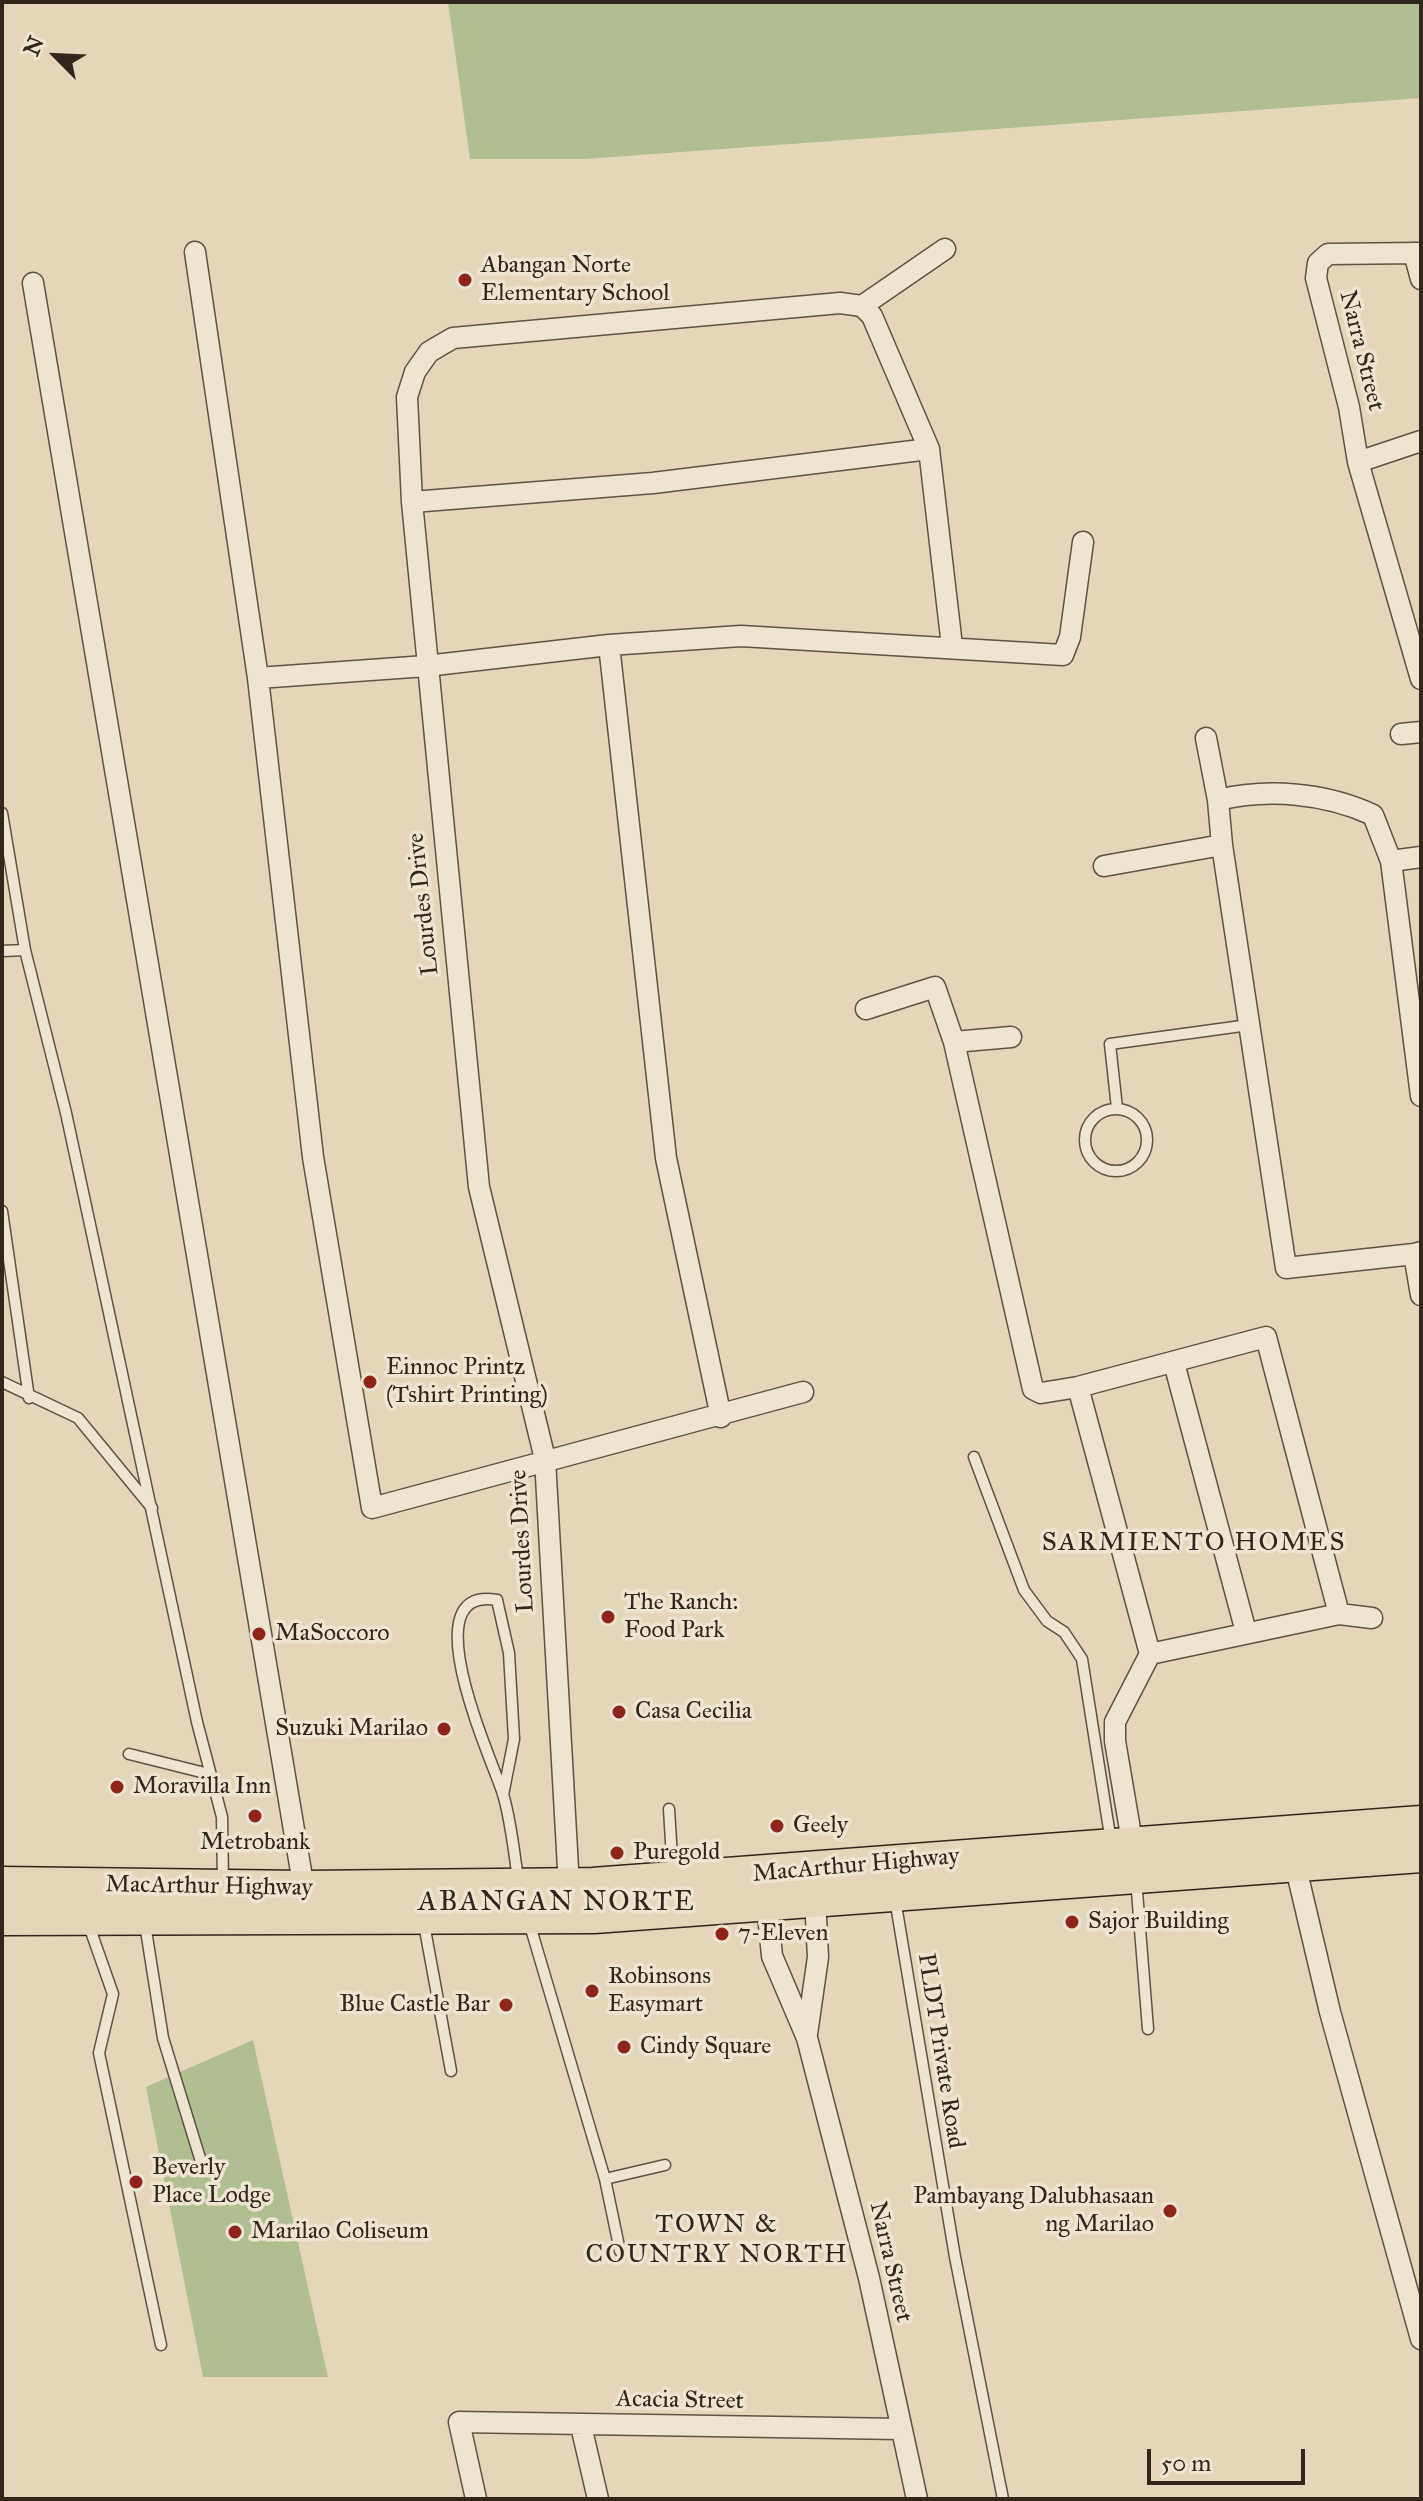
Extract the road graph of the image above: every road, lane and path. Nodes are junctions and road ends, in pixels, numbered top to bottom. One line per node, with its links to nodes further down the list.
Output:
1 (945, 249): 6 (street)
2 (195, 252): 15 (street)
3 (1418, 253): 4 (street); 9 (street, Narra Street)
4 (1421, 279)
5 (33, 283): 59 (street)
6 (862, 306): 8 (street); 10 (street, Lourdes Drive)
7 (1421, 441): 9 (street)
8 (929, 449): 10 (street); 13 (street)
9 (1358, 462): 16 (street)
10 (412, 502): 14 (street, Lourdes Drive)
11 (1083, 542): 13 (street)
12 (609, 645): 13 (street); 14 (street); 40 (street)
13 (952, 646)
14 (426, 666): 15 (street); 42 (street, Lourdes Drive)
15 (258, 678): 42 (street)
16 (1421, 679)
17 (1206, 738): 18 (street)
18 (1218, 800): 20 (street); 22 (street)
19 (2, 813): 24 (lane)
20 (1222, 845): 23 (street); 27 (street)
21 (1421, 857): 22 (street)
22 (1391, 861): 30 (street)
23 (1104, 866)
24 (25, 950): 25 (lane); 43 (lane)
25 (2, 951)
26 (866, 1009): 29 (street)
27 (1249, 1025): 31 (lane); 33 (street)
28 (1011, 1037): 29 (street)
29 (954, 1042): 37 (street)
30 (1421, 1096)
31 (1117, 1108): 31 (lane)
32 (2, 1211): 39 (lane)
33 (1417, 1253): 34 (street)
34 (1421, 1295)
35 (1174, 1363): 37 (street); 44 (street); 46 (street)
36 (2, 1382): 39 (lane)
37 (1078, 1387): 47 (street)
38 (803, 1392): 40 (street)
39 (29, 1398): 43 (lane)
40 (721, 1417): 42 (street)
41 (974, 1457): 54 (lane)
42 (545, 1459): 58 (street, Lourdes Drive)
43 (154, 1509): 49 (lane)
44 (1339, 1614): 45 (street); 46 (street)
45 (1372, 1618)
46 (1246, 1632): 47 (street)
47 (1150, 1654): 54 (street)
48 (129, 1754): 49 (lane)
49 (209, 1774): 64 (lane)
50 (503, 1795): 50 (lane); 62 (lane)
51 (669, 1809): 56 (lane)
52 (1421, 1824): 54 (highway, MacArthur Highway)
53 (1421, 1854): 55 (highway, MacArthur Highway)
54 (1127, 1855): 55 (highway, MacArthur Highway); 56 (highway, MacArthur Highway); 60 (highway, MacArthur Highway); 69 (lane)
55 (1295, 1864): 76 (street)
56 (673, 1881): 58 (highway, MacArthur Highway)
57 (2, 1885): 63 (highway, MacArthur Highway)
58 (569, 1886): 62 (highway, MacArthur Highway)
59 (304, 1889): 62 (highway, MacArthur Highway); 64 (highway, MacArthur Highway)
60 (894, 1893): 61 (highway, MacArthur Highway); 83 (lane, PLDT Private Road)
61 (815, 1898): 66 (highway, MacArthur Highway); 70 (street, Narra Street)
62 (523, 1901): 66 (highway, MacArthur Highway); 67 (highway, MacArthur Highway); 74 (lane)
63 (83, 1902): 65 (highway, MacArthur Highway); 68 (highway, MacArthur Highway); 77 (lane)
64 (223, 1902): 65 (highway, MacArthur Highway); 67 (highway, MacArthur Highway)
65 (146, 1903): 73 (lane)
66 (767, 1904): 70 (street, Narra Street)
67 (422, 1916): 71 (lane)
68 (2, 1917)
69 (1148, 2029)
70 (807, 2038): 79 (street, Narra Street)
71 (451, 2071)
72 (665, 2165): 74 (lane)
73 (203, 2168)
74 (605, 2179): 75 (lane)
75 (620, 2251)
76 (1421, 2339)
77 (161, 2345)
78 (581, 2426): 79 (street, Acacia Street); 80 (street, Acacia Street); 81 (street)
79 (901, 2429): 82 (street, Narra Street)
80 (476, 2499)
81 (598, 2499)
82 (917, 2499)
83 (1003, 2499)

